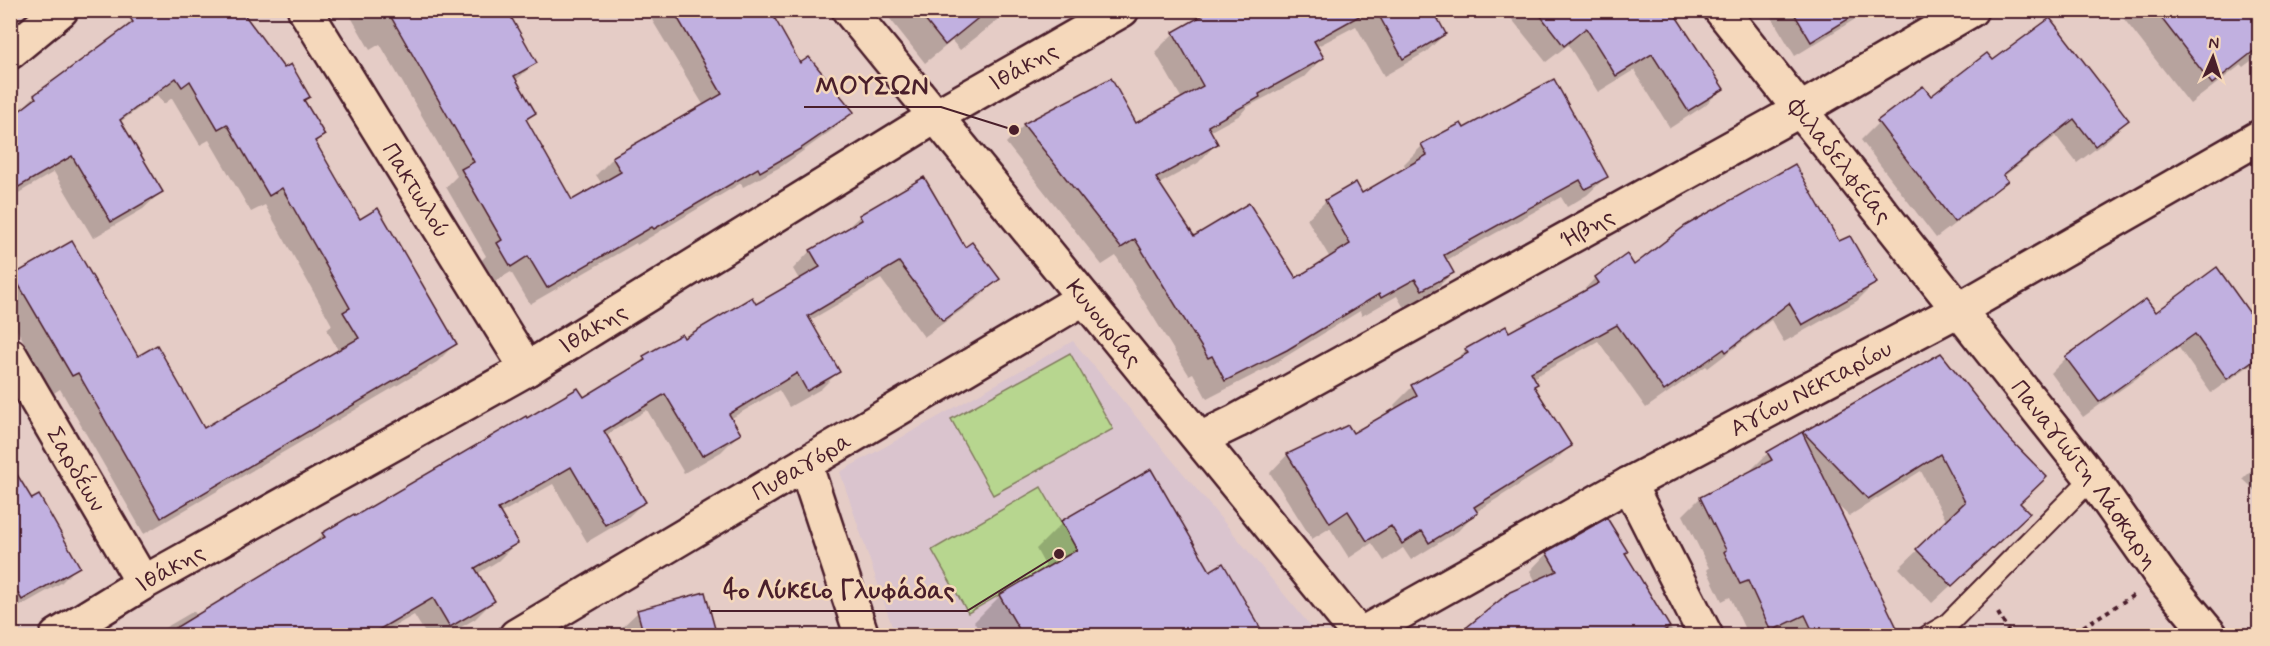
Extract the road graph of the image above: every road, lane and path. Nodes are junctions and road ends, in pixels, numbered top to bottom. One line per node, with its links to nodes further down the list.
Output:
1 (61, 10): 7 (street)
2 (305, 10): 14 (street, Πακτωλού)
3 (849, 10): 9 (street, Κυνουρίας)
4 (1122, 10): 9 (street, Ιθάκης)
5 (1721, 10): 8 (street, Φιλαδελφείας)
6 (1971, 10): 8 (street, Ήβης)
7 (10, 52)
8 (1800, 110): 12 (street, Φιλαδελφείας); 15 (street, Ήβης)
9 (936, 116): 11 (street, Κυνουρίας); 14 (street, Ιθάκης)
10 (2259, 137): 12 (street, Αγίου Νεκταρίου)
11 (1084, 298): 15 (street, Κυνουρίας); 16 (street, Πυθαγόρα)
12 (1960, 309): 17 (street, Παναγιώτη Λάσκαρη); 18 (street, Αγίου Νεκταρίου)
13 (10, 355): 20 (street, Σαρδέων)
14 (527, 369): 20 (street, Ιθάκης)
15 (1200, 439): 22 (street, Κυνουρίας)
16 (805, 464): 21 (street, Πυθαγόρα); 24 (street)
17 (2092, 478): 19 (street, Παναγιώτη Λάσκαρη); 26 (lane)
18 (1629, 483): 22 (street, Αγίου Νεκταρίου); 25 (street)
19 (2162, 577): 27 (path); 28 (street, Παναγιώτη Λάσκαρη)
20 (143, 583): 23 (street, Ιθάκης)
21 (519, 635)
22 (1360, 635)
23 (57, 636)
24 (862, 636)
25 (1706, 636)
26 (1928, 636)
27 (2068, 636)
28 (2211, 636)

